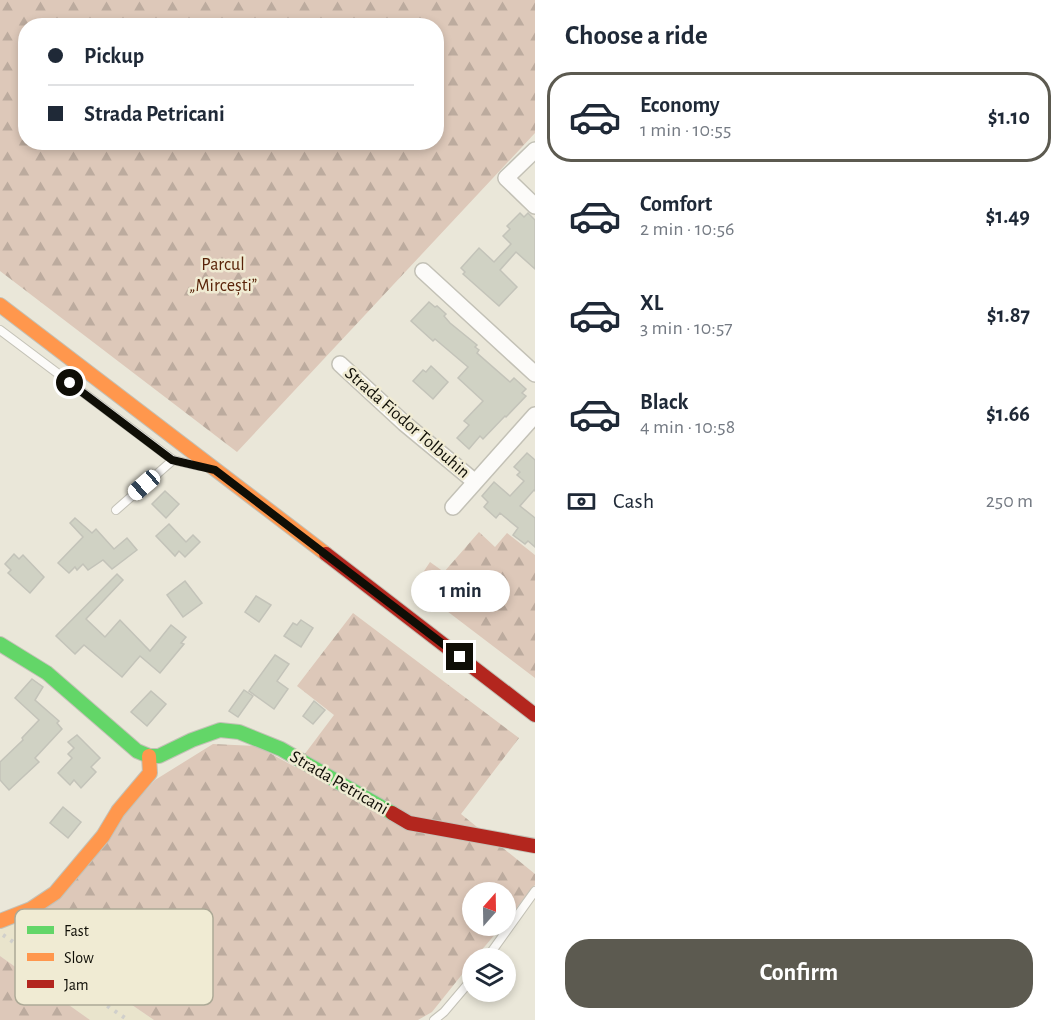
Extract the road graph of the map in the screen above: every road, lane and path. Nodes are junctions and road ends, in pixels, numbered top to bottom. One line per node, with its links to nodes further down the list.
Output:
1 (535, 150): 2 (street)
2 (535, 206)
3 (423, 271): 7 (street)
4 (3, 311): 10 (street)
5 (0, 330): 9 (lane)
6 (340, 364): 11 (street, Strada Fiodor Tolbuhin)
7 (535, 374)
8 (535, 415): 11 (street, Strada Fiodor Tolbuhin)
9 (172, 460): 10 (lane); 13 (lane)
10 (215, 470): 15 (street)
11 (474, 481): 12 (street, Strada Fiodor Tolbuhin)
12 (453, 507)
13 (116, 510)
14 (2, 647): 16 (street)
15 (535, 715)
16 (149, 756): 17 (street, Strada Petricani); 19 (street)
17 (535, 846)
18 (535, 891): 22 (lane)
19 (31, 909)
20 (15, 915): 21 (street)
21 (0, 921)
22 (495, 948)
23 (462, 991): 24 (lane)
24 (434, 1020)

